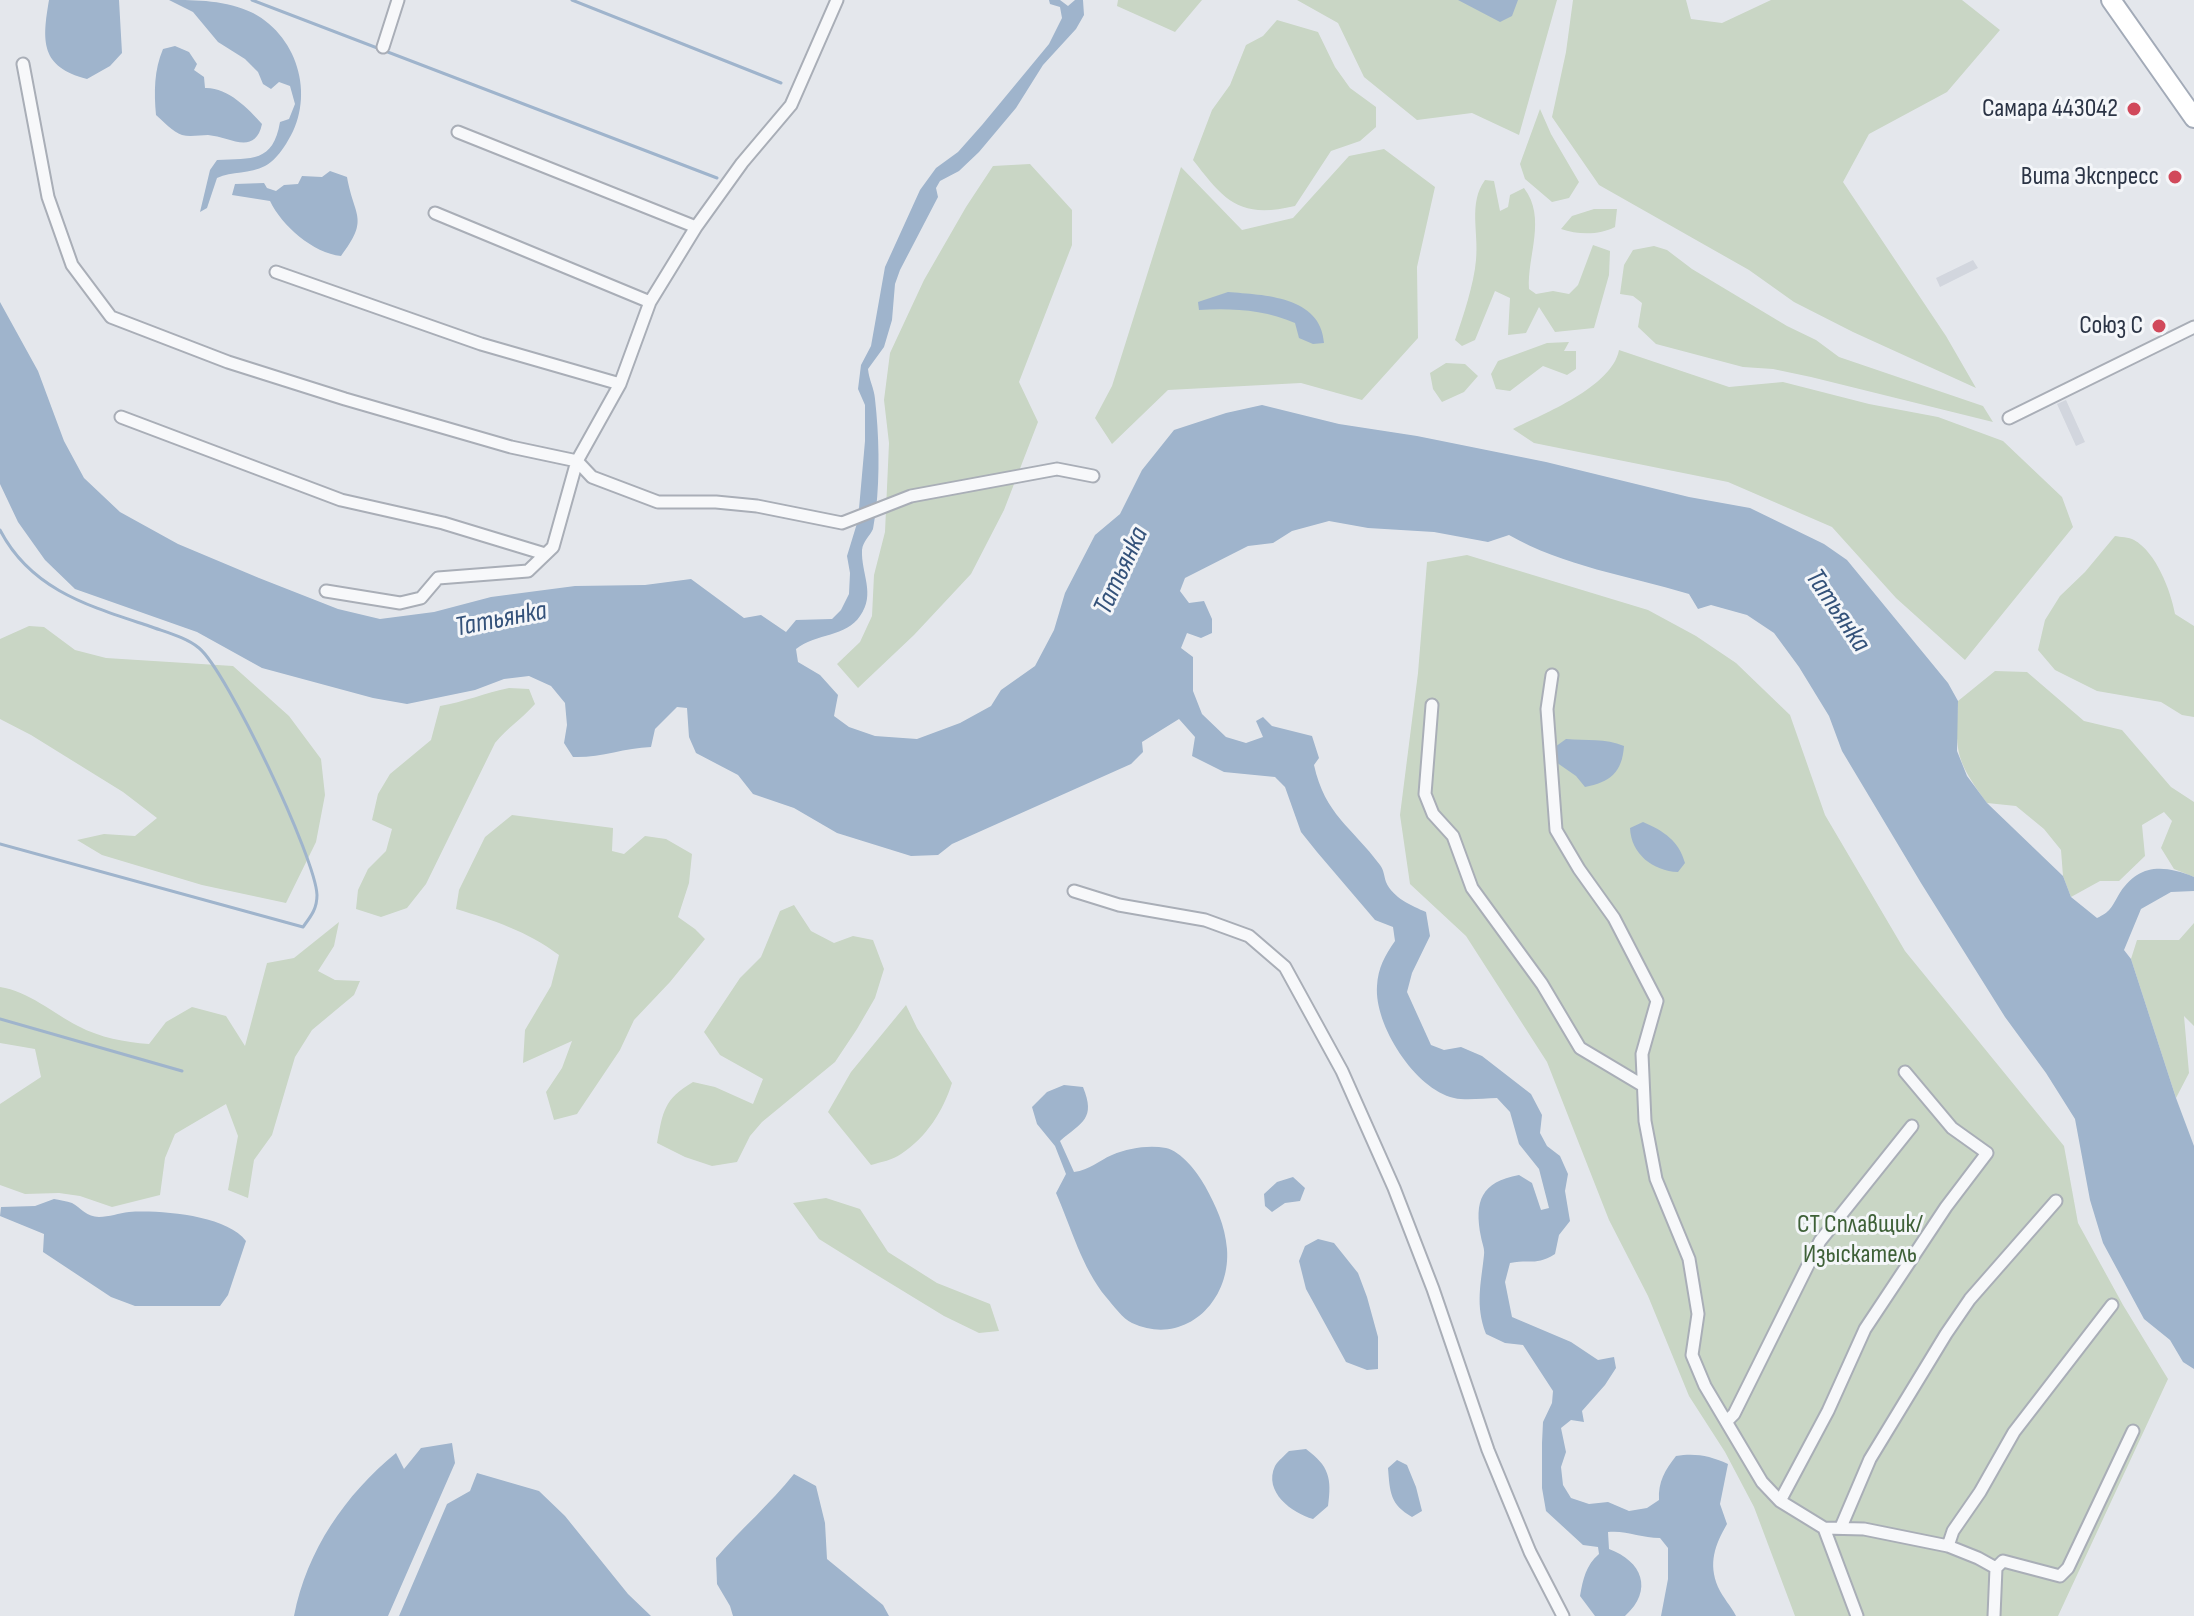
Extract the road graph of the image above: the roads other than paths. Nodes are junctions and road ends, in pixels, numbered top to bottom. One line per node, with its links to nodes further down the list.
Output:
1 (398, 0): 4 (street)
2 (837, 0): 9 (street)
3 (2111, 0): 6 (main road)
4 (383, 47)
5 (23, 64): 16 (street)
6 (2191, 108)
7 (458, 132): 9 (street)
8 (435, 213): 11 (street)
9 (696, 227): 11 (street)
10 (276, 272): 13 (street)
11 (650, 302): 13 (street)
12 (2194, 327): 15 (street)
13 (620, 384): 16 (street)
14 (121, 417): 18 (street)
15 (2009, 418)
16 (577, 461): 17 (street); 18 (street)
17 (1093, 476)
18 (545, 554): 19 (street)
19 (326, 591)
20 (1552, 675): 24 (street)
21 (1432, 705): 24 (street)
22 (1074, 891): 35 (street)
23 (1905, 1072): 30 (street)
24 (1642, 1085): 28 (street)
25 (1912, 1126): 28 (street)
26 (2056, 1201): 31 (street)
27 (2112, 1305): 33 (street)
28 (1727, 1421): 30 (street)
29 (2133, 1431): 34 (street)
30 (1780, 1501): 32 (street)
31 (1841, 1527): 32 (street); 33 (street)
32 (1824, 1528): 36 (street)
33 (1948, 1546): 34 (street)
34 (1996, 1568): 37 (street)
35 (1563, 1616)
36 (1857, 1616)
37 (1994, 1616)

